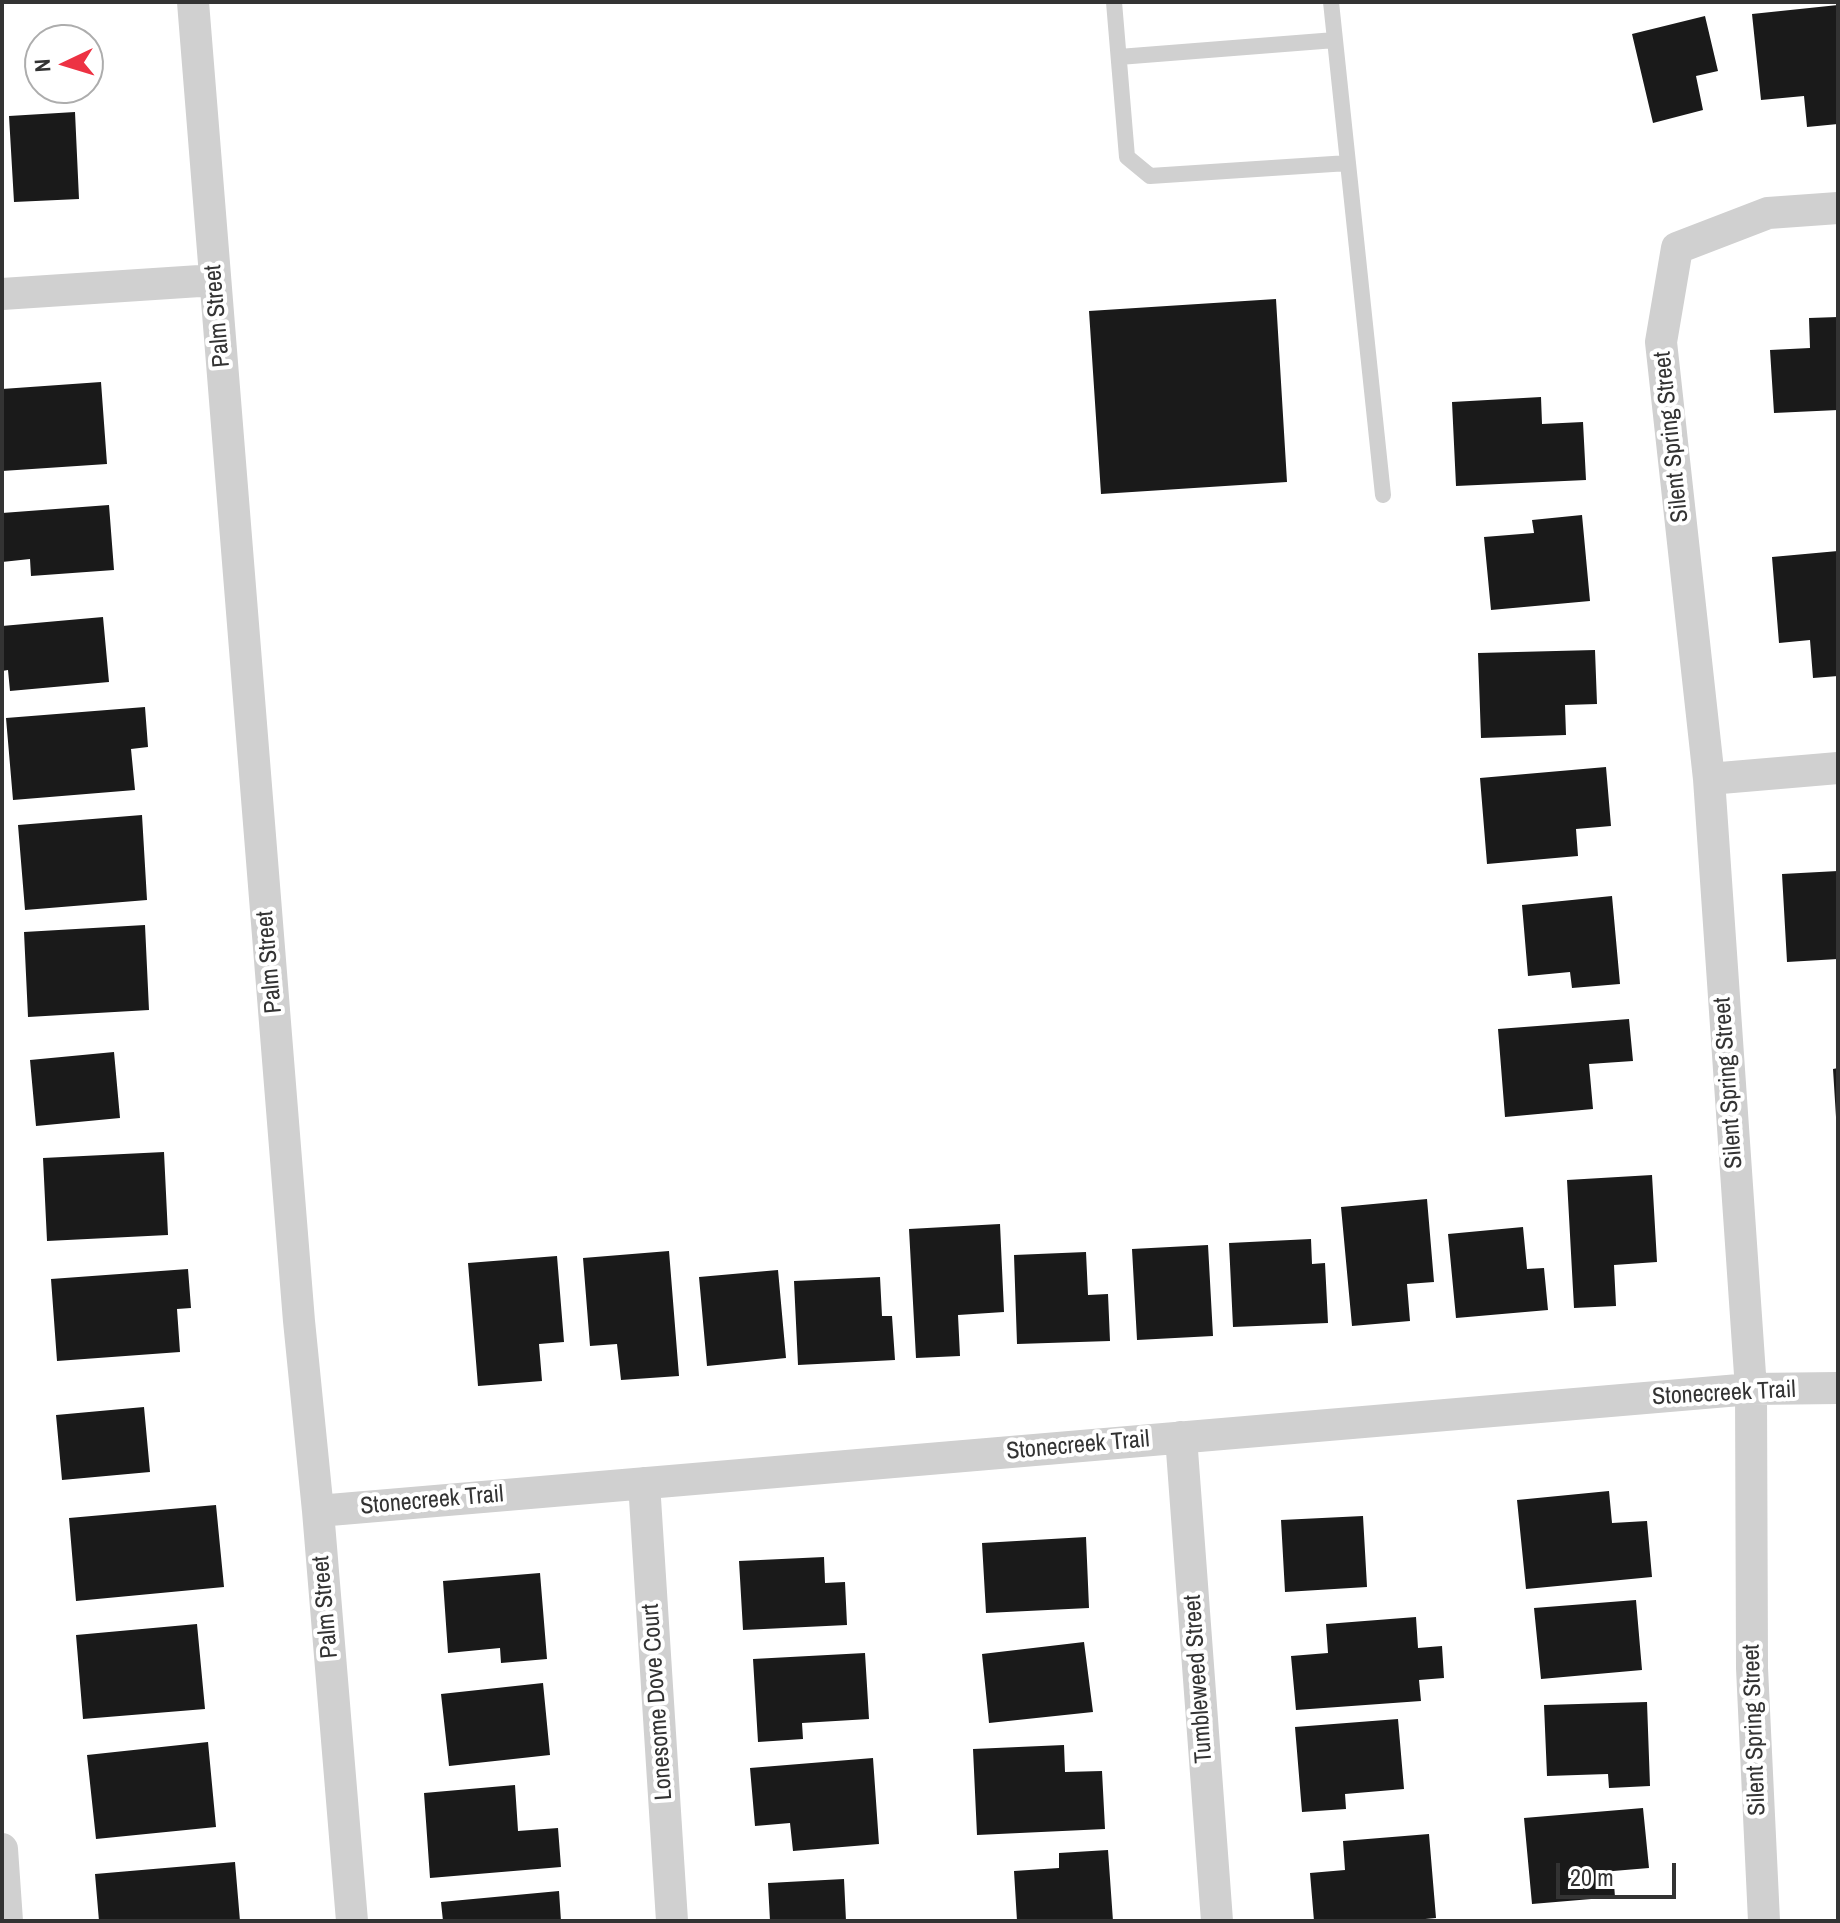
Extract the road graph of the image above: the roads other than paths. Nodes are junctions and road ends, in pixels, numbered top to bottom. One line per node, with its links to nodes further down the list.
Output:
1 (193, 2): 8 (street, Palm Street)
2 (1114, 2): 5 (lane)
3 (1331, 2): 4 (lane)
4 (1335, 40): 5 (lane); 6 (lane)
5 (1119, 57): 6 (lane)
6 (1348, 163): 10 (lane)
7 (1838, 208): 12 (street, Silent Spring Street)
8 (215, 280): 9 (street); 17 (street, Palm Street)
9 (2, 294)
10 (1383, 495)
11 (1838, 768): 12 (street)
12 (1709, 779): 14 (street, Silent Spring Street)
13 (1838, 1388): 14 (street, Stonecreek Trail)
14 (1751, 1389): 15 (street, Stonecreek Trail); 23 (street, Silent Spring Street)
15 (1181, 1437): 16 (street, Stonecreek Trail); 22 (street, Tumbleweed Street)
16 (644, 1483): 17 (street, Stonecreek Trail); 21 (street, Lonesome Dove Court)
17 (318, 1511): 20 (street, Palm Street)
18 (2, 1849): 19 (street)
19 (7, 1921)
20 (352, 1921)
21 (672, 1921)
22 (1217, 1921)
23 (1764, 1921)

